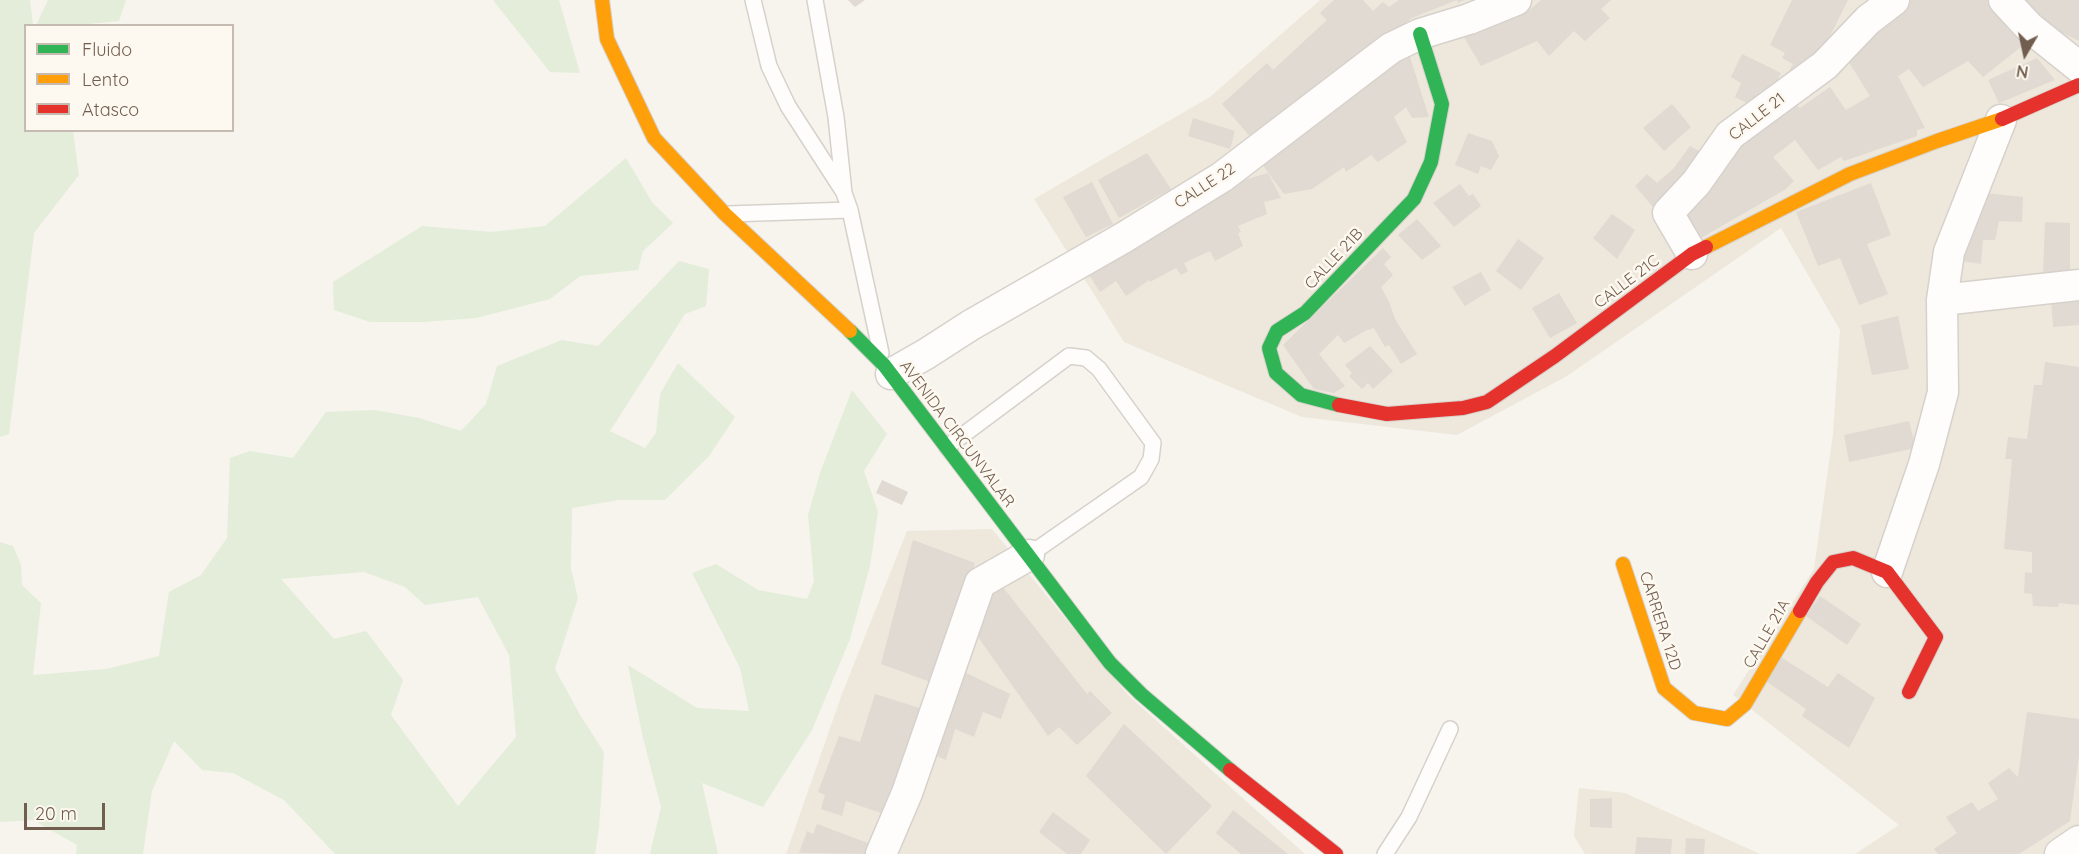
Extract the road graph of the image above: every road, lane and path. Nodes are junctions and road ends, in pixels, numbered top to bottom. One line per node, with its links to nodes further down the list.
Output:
1 (602, 0): 12 (street, AVENIDA CIRCUNVALAR)
2 (753, 0): 10 (lane)
3 (815, 0): 10 (lane)
4 (1516, 0): 7 (street, CALLE 22)
5 (1894, 0): 13 (street, CALLE 21)
6 (2004, 0): 8 (street)
7 (1420, 34): 16 (street, CALLE 22); 17 (street, CALLE 21B)
8 (2077, 66): 9 (street, CALLE 21C)
9 (2001, 120): 13 (street, CALLE 21C); 15 (street)
10 (844, 193): 11 (lane)
11 (850, 210): 12 (lane); 16 (lane)
12 (725, 214): 16 (street, AVENIDA CIRCUNVALAR)
13 (1692, 254): 17 (street, CALLE 21C)
14 (2079, 285): 15 (street)
15 (1942, 300): 21 (street)
16 (887, 369): 18 (street, AVENIDA CIRCUNVALAR)
17 (1276, 373)
18 (946, 447): 19 (street, AVENIDA CIRCUNVALAR); 19 (lane)
19 (1029, 555): 26 (street); 27 (street, AVENIDA CIRCUNVALAR)
20 (1623, 564): 22 (street, CARRERA 12D)
21 (1887, 572): 22 (street, CALLE 21A); 23 (street)
22 (1664, 688)
23 (1910, 692)
24 (1450, 729): 28 (lane)
25 (2079, 841): 29 (street)
26 (881, 854)
27 (1336, 854)
28 (1385, 854)
29 (2060, 854)

